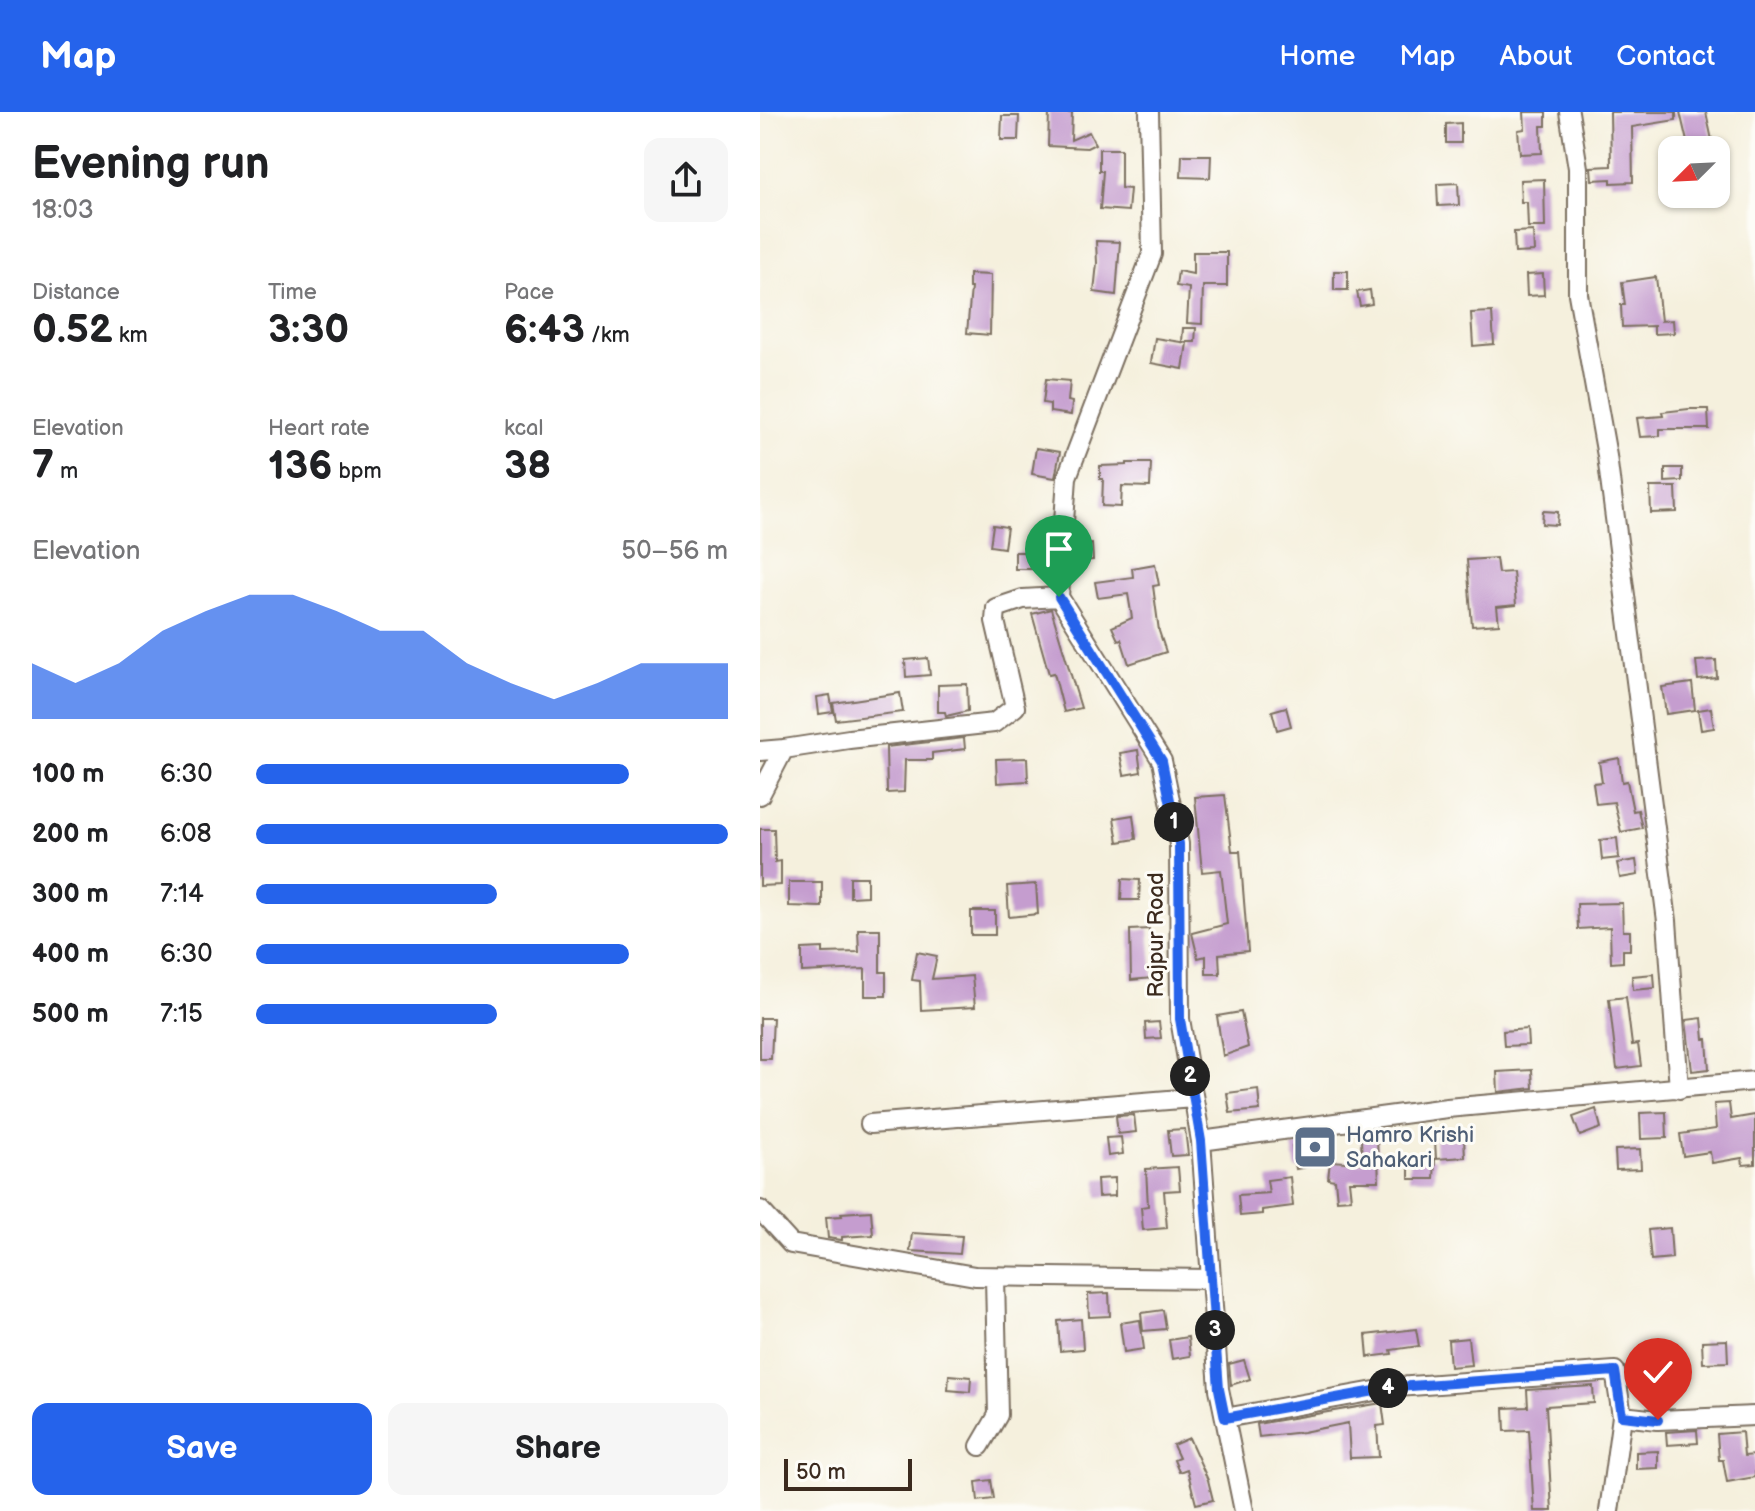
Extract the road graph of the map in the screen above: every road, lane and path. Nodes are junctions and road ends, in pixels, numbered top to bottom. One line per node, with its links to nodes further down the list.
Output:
1 (1149, 112): 3 (street)
2 (1569, 112): 8 (street)
3 (1059, 597): 4 (street); 9 (street, Rajpur Road)
4 (784, 749): 5 (street); 6 (street)
5 (760, 751)
6 (760, 795)
7 (1755, 1081): 8 (street)
8 (1679, 1089): 11 (street)
9 (1193, 1098): 10 (street); 11 (street, Rajpur Road)
10 (870, 1124)
11 (1201, 1141): 14 (street, Rajpur Road)
12 (760, 1210): 13 (street)
13 (995, 1277): 14 (street); 18 (street)
14 (1211, 1279): 17 (street, Rajpur Road)
15 (1622, 1416): 16 (street); 17 (street); 20 (street)
16 (1755, 1416)
17 (1225, 1418): 19 (street, Rajpur Road)
18 (980, 1446)
19 (1244, 1511)
20 (1609, 1511)

